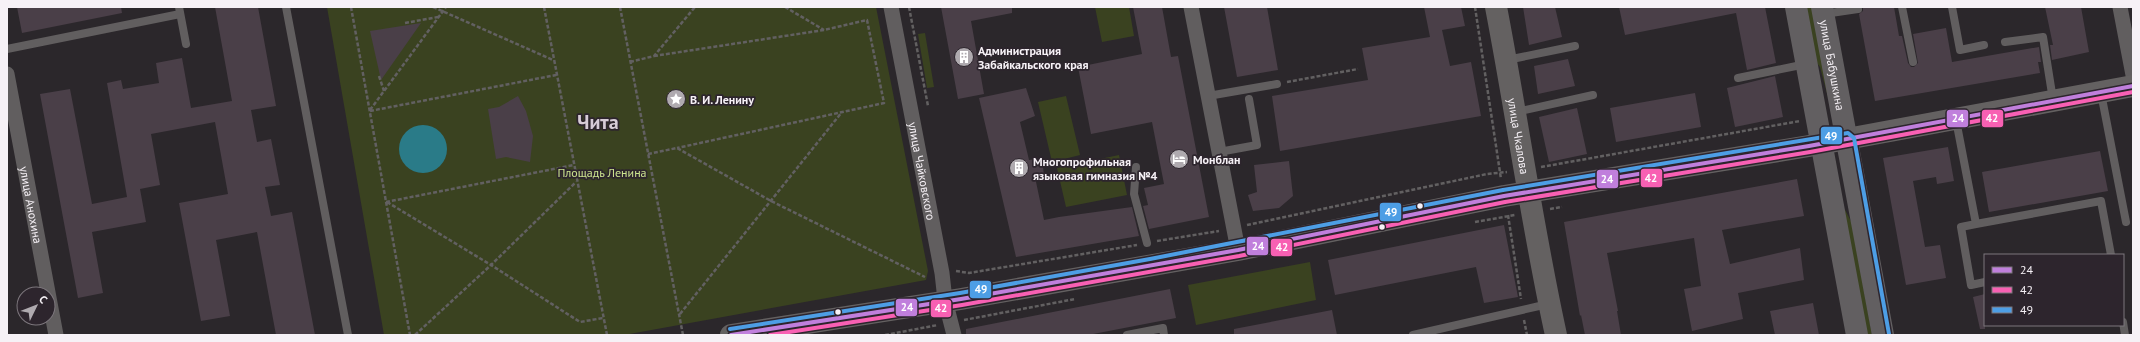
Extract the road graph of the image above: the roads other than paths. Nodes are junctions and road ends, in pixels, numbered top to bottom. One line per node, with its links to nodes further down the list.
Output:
1 (286, 7): 46 (lane)
2 (890, 7): 43 (street, улица Чайковского)
3 (1191, 7): 27 (street)
4 (1496, 7): 17 (main road, улица Чкалова)
5 (1796, 7): 19 (main road, улица Бабушкина)
6 (1902, 7): 18 (lane)
7 (1952, 7): 14 (lane)
8 (2120, 7): 21 (street)
9 (1858, 9): 11 (lane)
10 (180, 10): 13 (lane); 16 (lane)
11 (1823, 11): 32 (main road, улица Бабушкина)
12 (2005, 42): 29 (lane)
13 (186, 44)
14 (1984, 45)
15 (1575, 46): 17 (lane)
16 (7, 49)
17 (1506, 60): 30 (main road, улица Чкалова)
18 (1913, 62)
19 (1807, 64): 22 (lane); 33 (main road, улица Бабушкина)
20 (7, 74): 45 (street, улица Анохина)
21 (2133, 75)
22 (1738, 78)
23 (1277, 84): 27 (lane)
24 (2133, 86): 25 (main road)
25 (2101, 92): 29 (main road); 37 (lane)
26 (1593, 95): 30 (lane)
27 (1208, 96): 34 (street)
28 (1249, 99): 34 (lane)
29 (2054, 101): 31 (main road)
30 (1516, 112): 36 (main road, улица Чкалова)
31 (1955, 119): 32 (main road); 38 (lane)
32 (1848, 139): 33 (main road); 54 (main road, улица Бабушкина)
33 (1822, 144): 36 (main road); 53 (main road, улица Бабушкина)
34 (1219, 152): 40 (street)
35 (1136, 167): 39 (lane)
36 (1528, 193): 40 (main road); 44 (main road, улица Чкалова)
37 (2126, 222)
38 (1976, 224): 41 (lane); 42 (lane)
39 (1147, 243)
40 (1238, 250): 43 (main road)
41 (2111, 254)
42 (1984, 282)
43 (946, 300): 47 (main road); 48 (street, улица Чайковского)
44 (1549, 304): 51 (lane); 52 (main road, улица Чкалова)
45 (56, 335)
46 (348, 335)
47 (732, 335)
48 (954, 335)
49 (1127, 335): 50 (lane)
50 (1164, 335)
51 (1413, 335)
52 (1556, 335)
53 (1856, 335)
54 (1883, 335)

